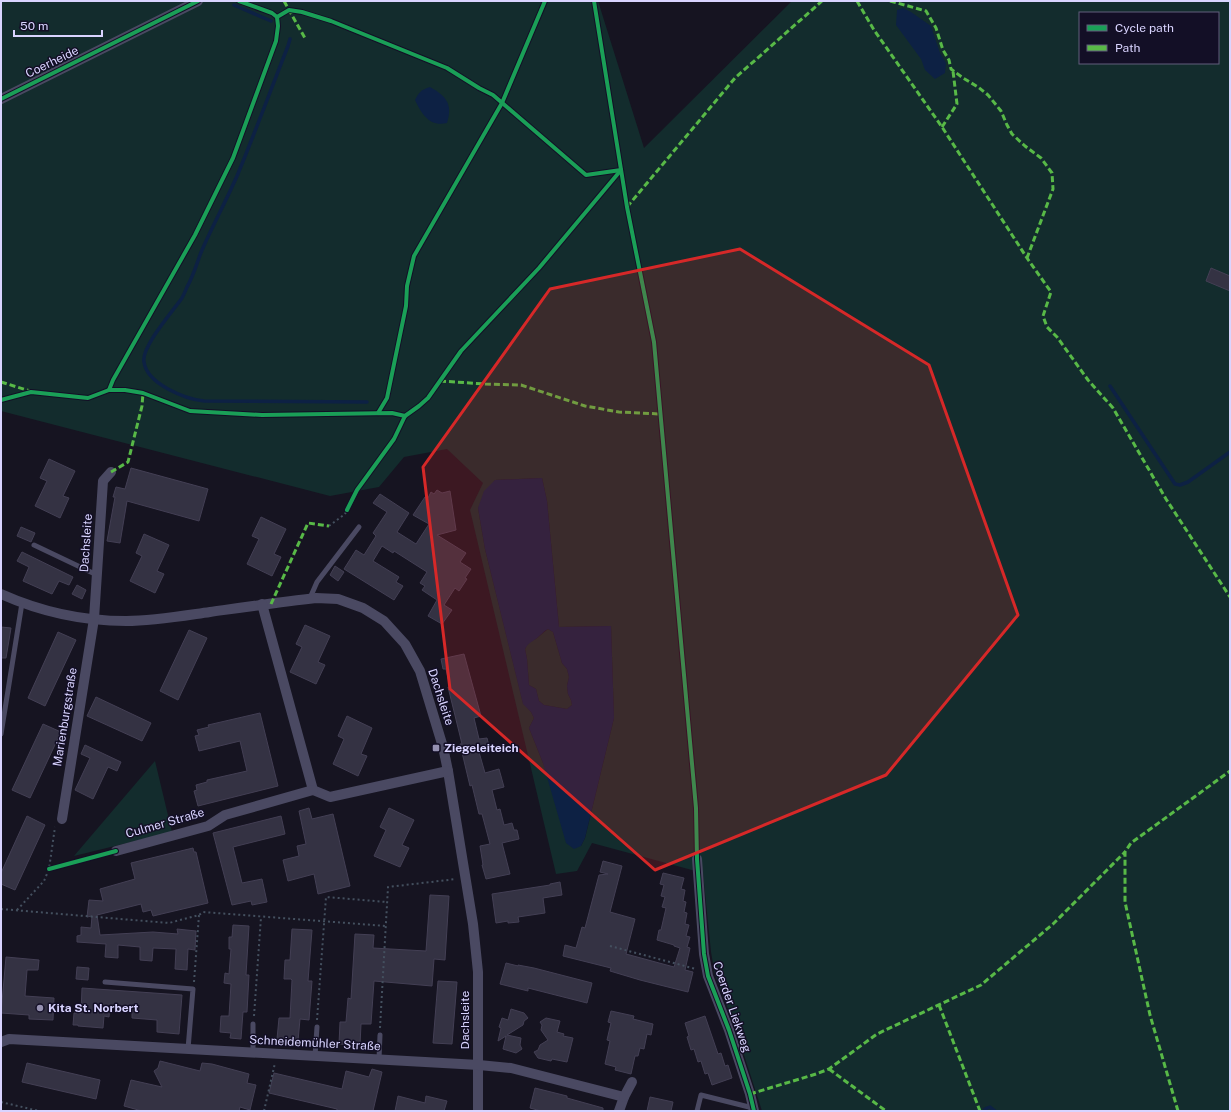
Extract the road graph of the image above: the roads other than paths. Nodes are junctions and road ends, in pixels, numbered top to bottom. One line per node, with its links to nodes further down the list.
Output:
1 (198, 1): 2 (street, Coerheide)
2 (1, 99)
3 (111, 472): 6 (street, Dachsleite)
4 (359, 527): 8 (lane)
5 (34, 545): 6 (lane)
6 (97, 574): 11 (street, Dachsleite)
7 (1, 594): 9 (street, Dachsleite)
8 (310, 598): 10 (street, Dachsleite); 13 (street, Dachsleite)
9 (22, 603): 11 (street, Dachsleite); 12 (lane)
10 (262, 604): 11 (street, Dachsleite); 14 (street)
11 (94, 619): 15 (street, Marienburgstraße)
12 (1, 734)
13 (448, 771): 14 (street); 27 (street, Dachsleite)
14 (313, 790): 16 (street, Culmer Straße)
15 (62, 819)
16 (116, 851)
17 (696, 860): 30 (street, Coerder Liekweg)
18 (105, 982): 23 (lane)
19 (253, 1024): 24 (lane)
20 (317, 1027): 25 (lane)
21 (380, 1035): 26 (lane)
22 (1, 1042): 23 (street, Schneidemühler Straße)
23 (188, 1049): 24 (street, Schneidemühler Straße)
24 (253, 1053): 25 (street, Schneidemühler Straße)
25 (316, 1056): 26 (street, Schneidemühler Straße)
26 (379, 1059): 27 (street, Schneidemühler Straße)
27 (479, 1065): 29 (street, Schneidemühler Straße); 31 (street, Dachsleite)
28 (632, 1082): 29 (street)
29 (624, 1097): 32 (street)
30 (754, 1110): 33 (lane)
31 (478, 1111)
32 (619, 1111)
33 (697, 1111)

